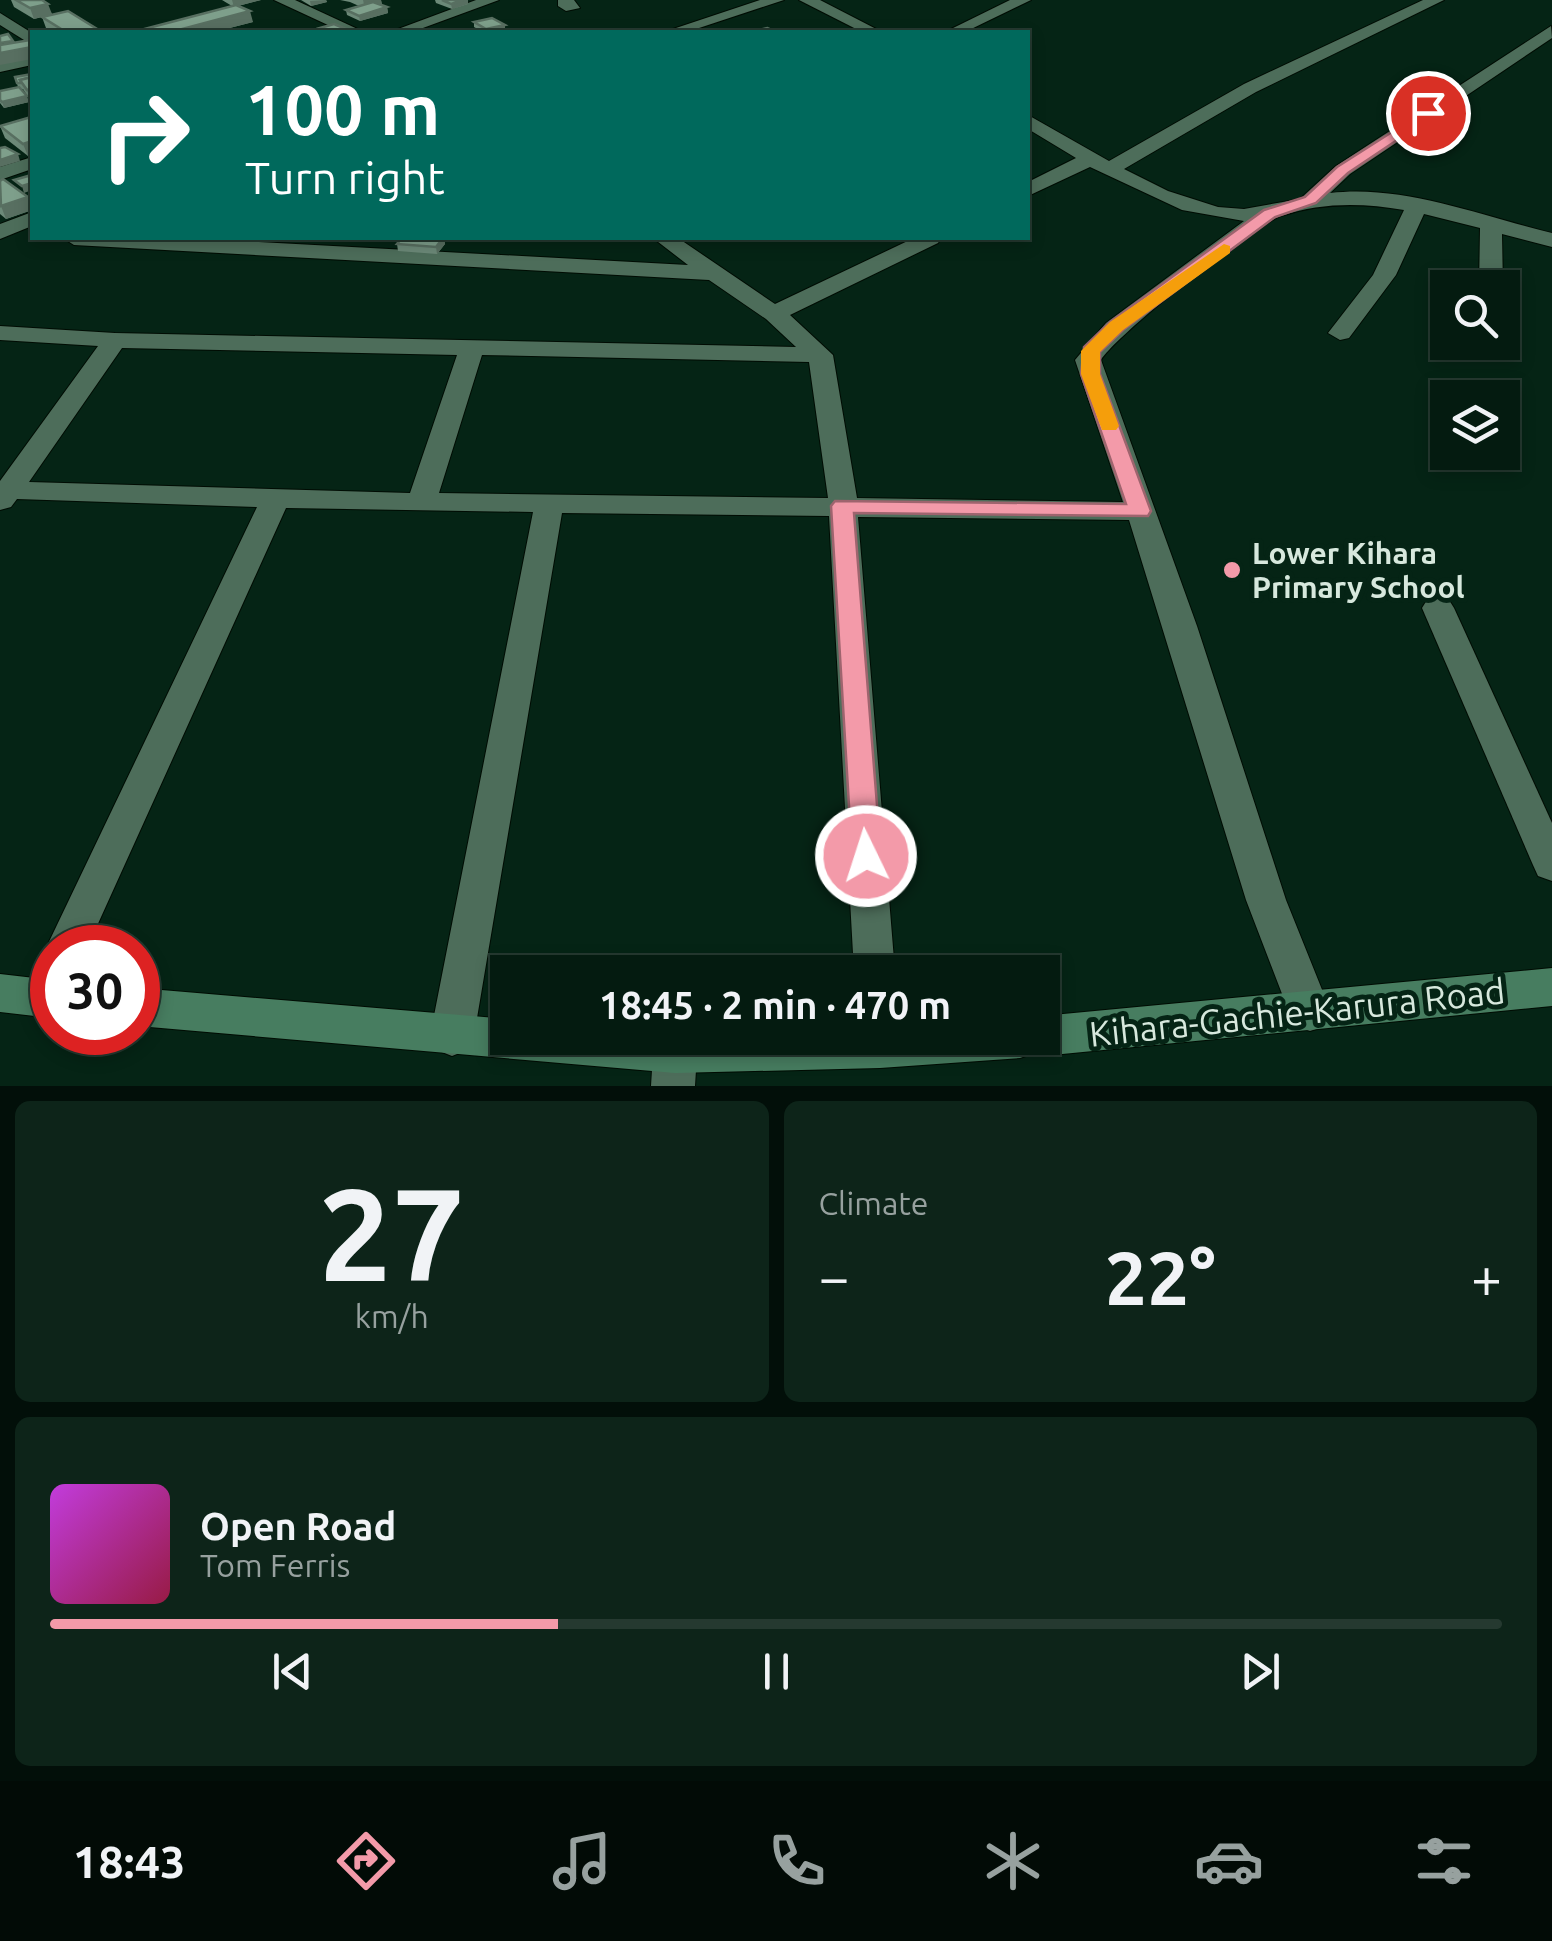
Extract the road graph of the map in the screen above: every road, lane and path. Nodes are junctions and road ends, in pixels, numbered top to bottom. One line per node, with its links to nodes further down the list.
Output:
1 (282, 0): 8 (street)
2 (491, 0): 9 (street)
3 (776, 0): 10 (street)
4 (807, 0): 11 (street)
5 (1023, 0): 12 (street)
6 (1436, 0): 20 (street)
7 (0, 18): 14 (street)
8 (351, 30)
9 (404, 30)
10 (678, 30)
11 (870, 30)
12 (957, 30)
13 (1551, 31): 23 (street)
14 (30, 39)
15 (30, 60): 16 (street)
16 (0, 67)
17 (1030, 122): 18 (street)
18 (1090, 159): 20 (street); 22 (street)
19 (30, 164): 21 (street)
20 (1110, 170): 25 (street)
21 (0, 174)
22 (1030, 189)
23 (1310, 200): 24 (street); 25 (street)
24 (1415, 208): 27 (street); 40 (street)
25 (1269, 213): 49 (street)
26 (30, 219): 28 (street)
27 (1491, 226): 34 (street); 36 (street)
28 (0, 233): 29 (street)
29 (30, 235)
30 (110, 240): 35 (street)
31 (518, 240): 35 (street)
32 (667, 240): 37 (street)
33 (926, 240): 38 (street)
34 (1552, 240)
35 (546, 264): 37 (street)
36 (1490, 270)
37 (713, 273): 38 (street)
38 (774, 314): 43 (street)
39 (0, 333): 41 (street)
40 (1340, 333)
41 (114, 340): 42 (street); 44 (street)
42 (472, 348): 43 (street); 46 (street)
43 (820, 356): 48 (street)
44 (3, 494): 45 (street)
45 (276, 498): 46 (street); 52 (street)
46 (422, 502): 47 (street)
47 (549, 502): 48 (street); 60 (street)
48 (842, 506): 49 (street); 53 (street)
49 (1140, 511): 58 (street)
50 (1438, 608): 51 (street)
51 (1552, 865)
52 (77, 925)
53 (873, 955)
54 (1552, 987): 58 (street, Kihara-Gachie-Karura Road)
55 (30, 992): 56 (street)
56 (0, 993)
57 (160, 1009): 60 (street)
58 (1310, 1012): 59 (street, Kihara-Gachie-Karura Road)
59 (1060, 1034)
60 (452, 1036): 62 (street)
61 (788, 1055): 62 (street)
62 (674, 1070)

